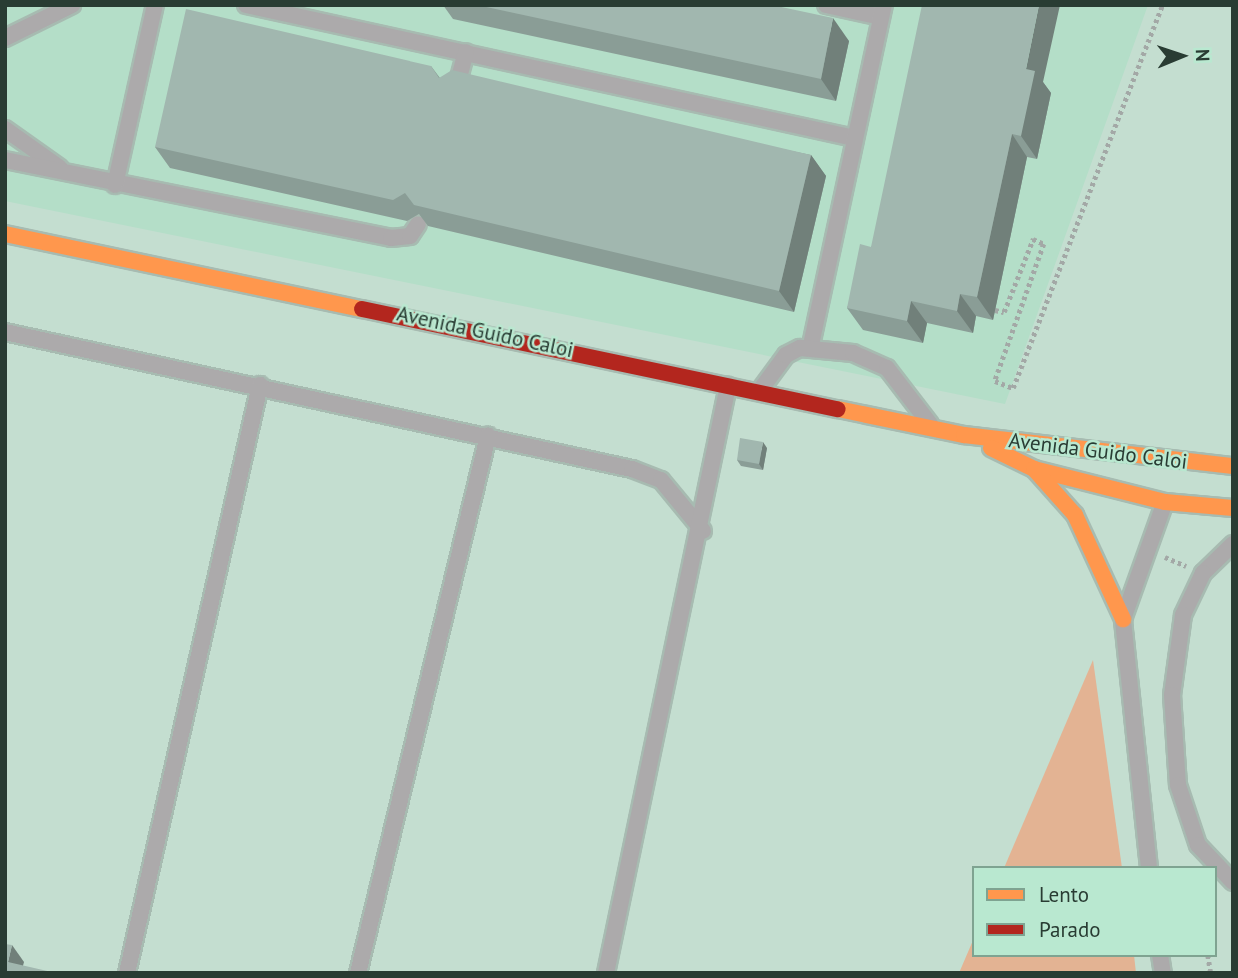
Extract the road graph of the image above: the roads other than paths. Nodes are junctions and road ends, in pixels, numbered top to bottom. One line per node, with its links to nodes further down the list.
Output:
1 (72, 5): 6 (lane)
2 (155, 5): 13 (lane)
3 (246, 5): 7 (lane)
4 (826, 5): 5 (lane)
5 (883, 11): 10 (lane)
6 (7, 39)
7 (466, 52): 8 (lane); 10 (lane)
8 (456, 89)
9 (5, 130): 12 (lane)
10 (854, 138): 17 (lane)
11 (5, 160): 12 (lane)
12 (77, 178): 13 (lane)
13 (115, 185): 14 (lane)
14 (418, 224)
15 (5, 234): 18 (main road, Avenida Guido Caloi)
16 (5, 332): 19 (lane)
17 (811, 345): 20 (lane); 21 (lane)
18 (729, 382): 20 (main road, Avenida Guido Caloi); 29 (lane)
19 (260, 385): 23 (lane); 34 (lane)
20 (761, 389): 21 (main road, Avenida Guido Caloi)
21 (933, 429): 22 (main road, Avenida Guido Caloi)
22 (964, 435): 24 (main road, Avenida Guido Caloi); 26 (main road, Avenida Guido Caloi)
23 (488, 436): 29 (lane); 35 (lane)
24 (1216, 466): 25 (main road, Avenida Guido Caloi); 27 (main road)
25 (1233, 467)
26 (1034, 469): 27 (main road, Avenida Guido Caloi); 31 (main road)
27 (1165, 502): 28 (main road, Avenida Guido Caloi); 31 (lane)
28 (1233, 508)
29 (703, 531): 36 (lane)
30 (1233, 544): 33 (lane)
31 (1124, 619): 32 (lane)
32 (1149, 866)
33 (1233, 882)
34 (127, 973)
35 (358, 973)
36 (606, 973)

